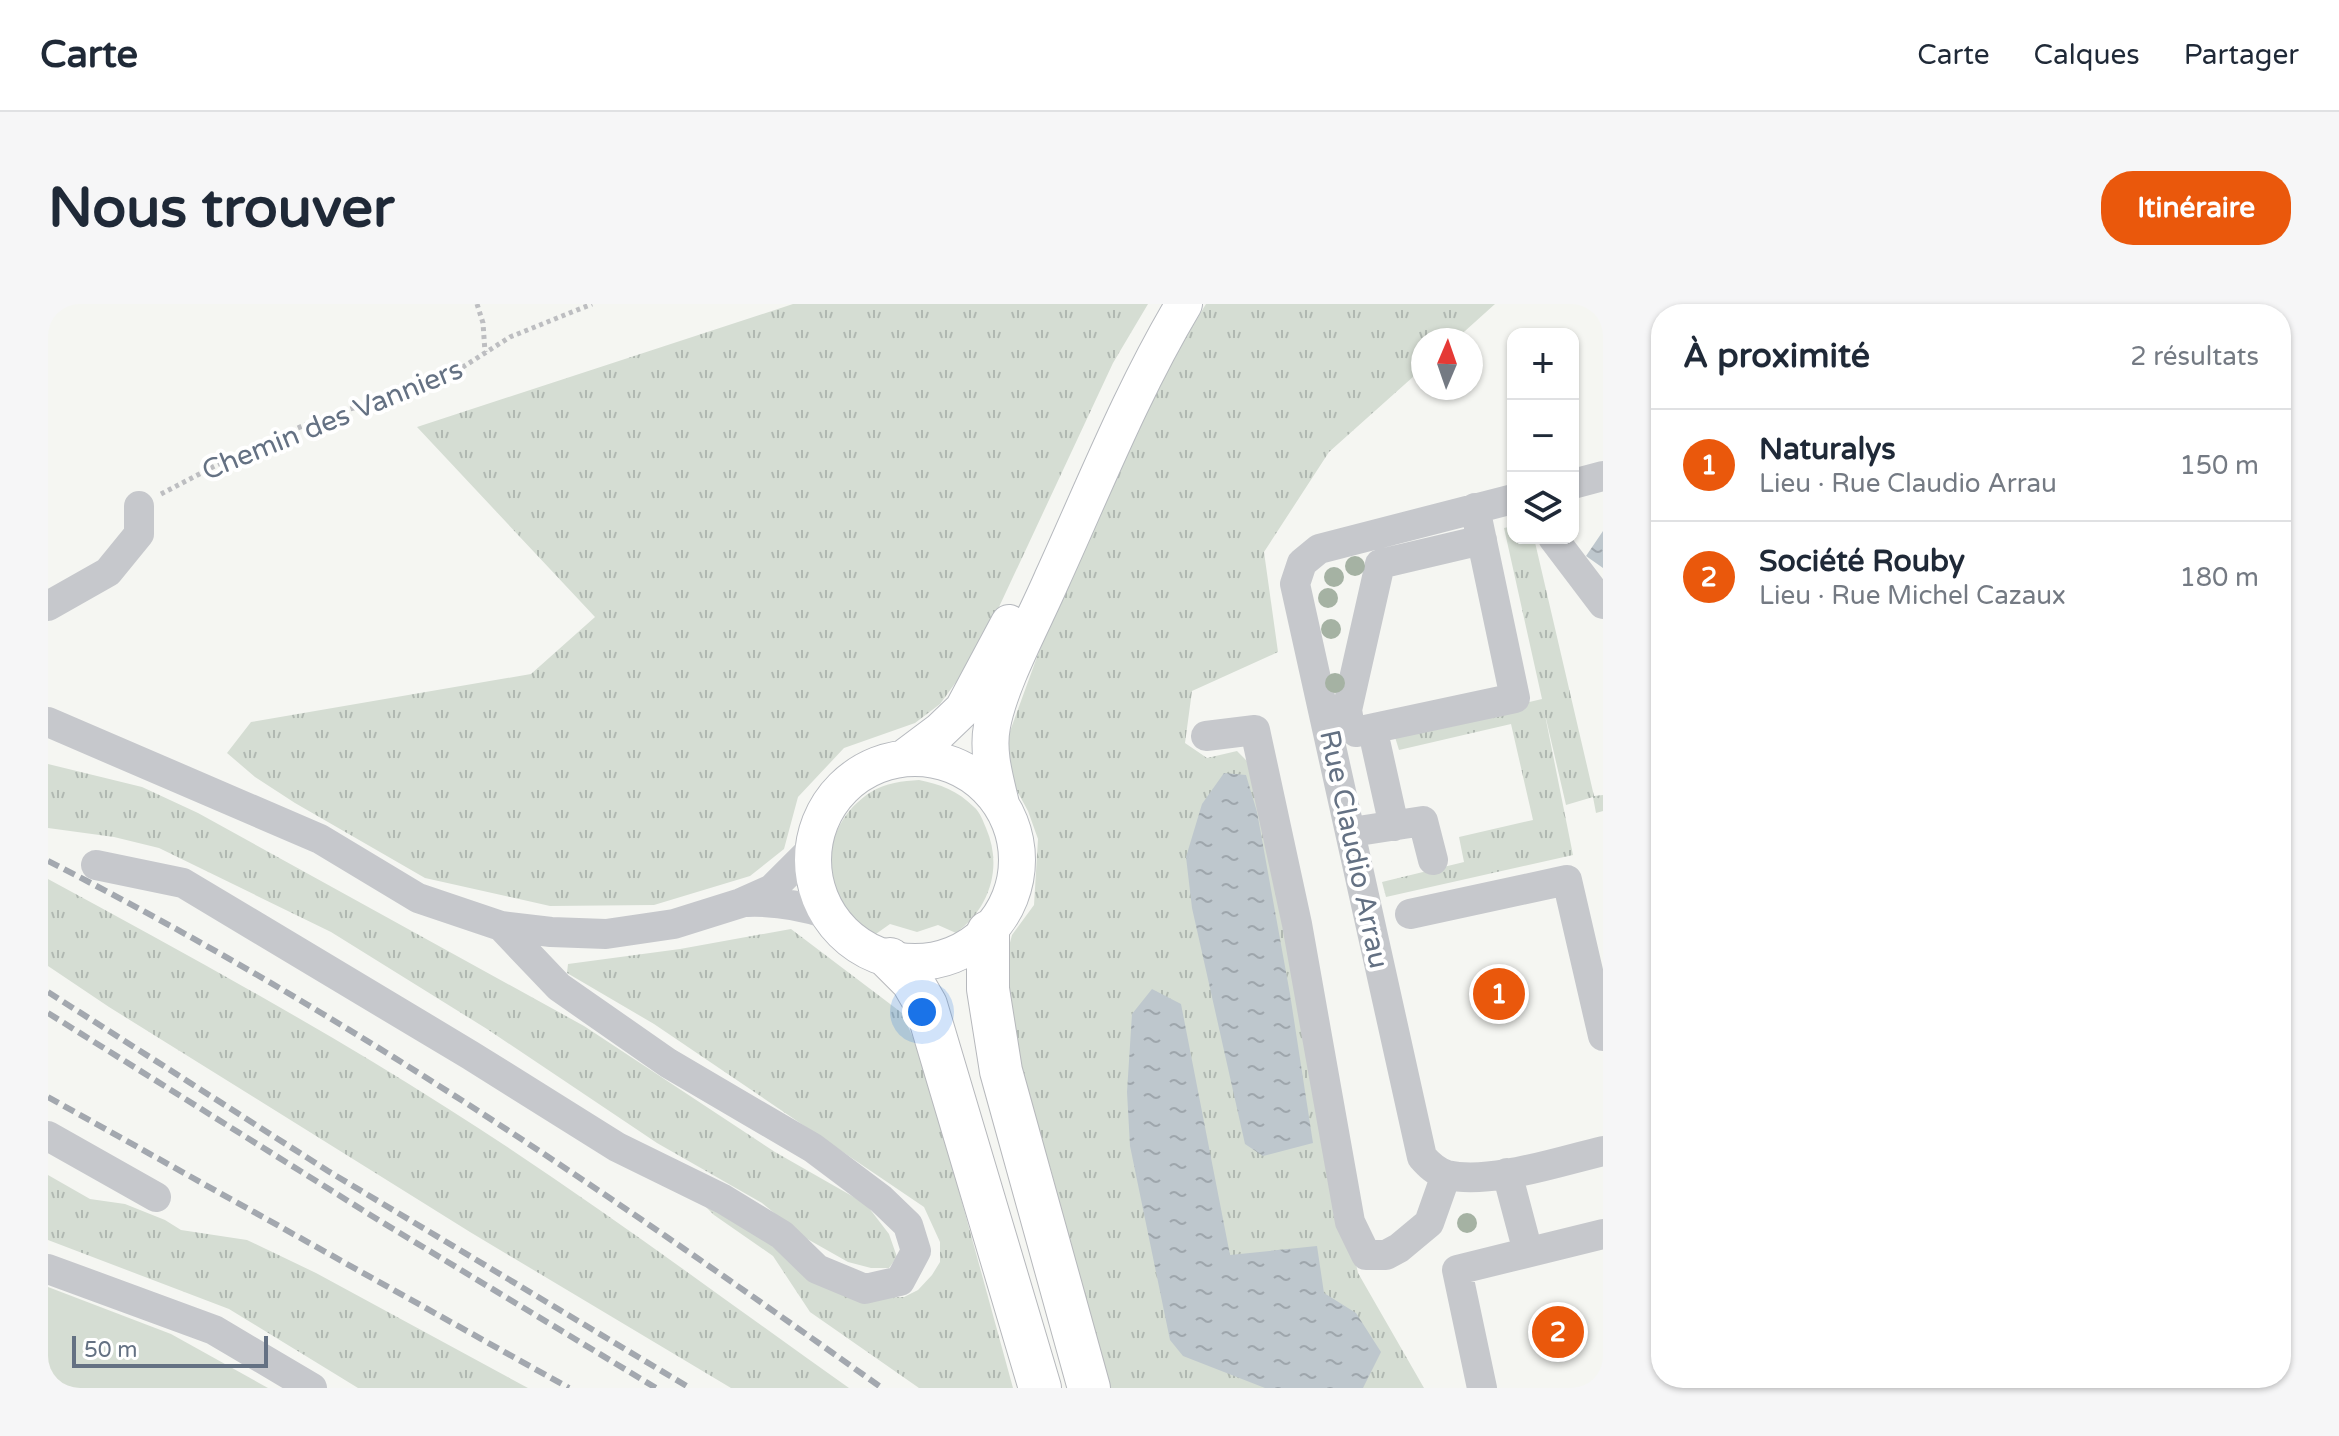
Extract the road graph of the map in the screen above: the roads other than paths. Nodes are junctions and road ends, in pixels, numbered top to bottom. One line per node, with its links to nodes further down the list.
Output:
1 (1162, 304): 15 (main road)
2 (1184, 304): 16 (main road)
3 (1603, 476): 4 (street)
4 (1579, 482)
5 (1507, 500): 7 (street)
6 (139, 506): 11 (street)
7 (1475, 508): 8 (street); 18 (street, Rue Claudio Arrau)
8 (1482, 540): 8 (street)
9 (1558, 544): 10 (street)
10 (1603, 604)
11 (48, 606)
12 (48, 722): 25 (street)
13 (1206, 736): 31 (street)
14 (1376, 745): 17 (street)
15 (904, 758): 16 (main road); 19 (main road)
16 (1001, 804): 26 (main road)
17 (1394, 826): 18 (street); 20 (street)
18 (1352, 832): 31 (street, Rue Claudio Arrau)
19 (812, 849): 22 (street); 23 (main road)
20 (1433, 860)
21 (96, 865): 25 (street)
22 (741, 903): 23 (street); 25 (street)
23 (827, 914): 27 (main road)
24 (1410, 914): 28 (street)
25 (501, 926)
26 (988, 932): 27 (main road); 39 (highway)
27 (890, 959): 38 (highway)
28 (1603, 1036)
29 (48, 1136): 33 (street)
30 (1603, 1151): 32 (street)
31 (1434, 1166): 32 (street)
32 (1507, 1173): 35 (street)
33 (156, 1197)
34 (1603, 1234): 35 (street)
35 (1528, 1252): 40 (street)
36 (48, 1269): 37 (street)
37 (312, 1388)
38 (1040, 1388)
39 (1089, 1388)
40 (1482, 1388)

